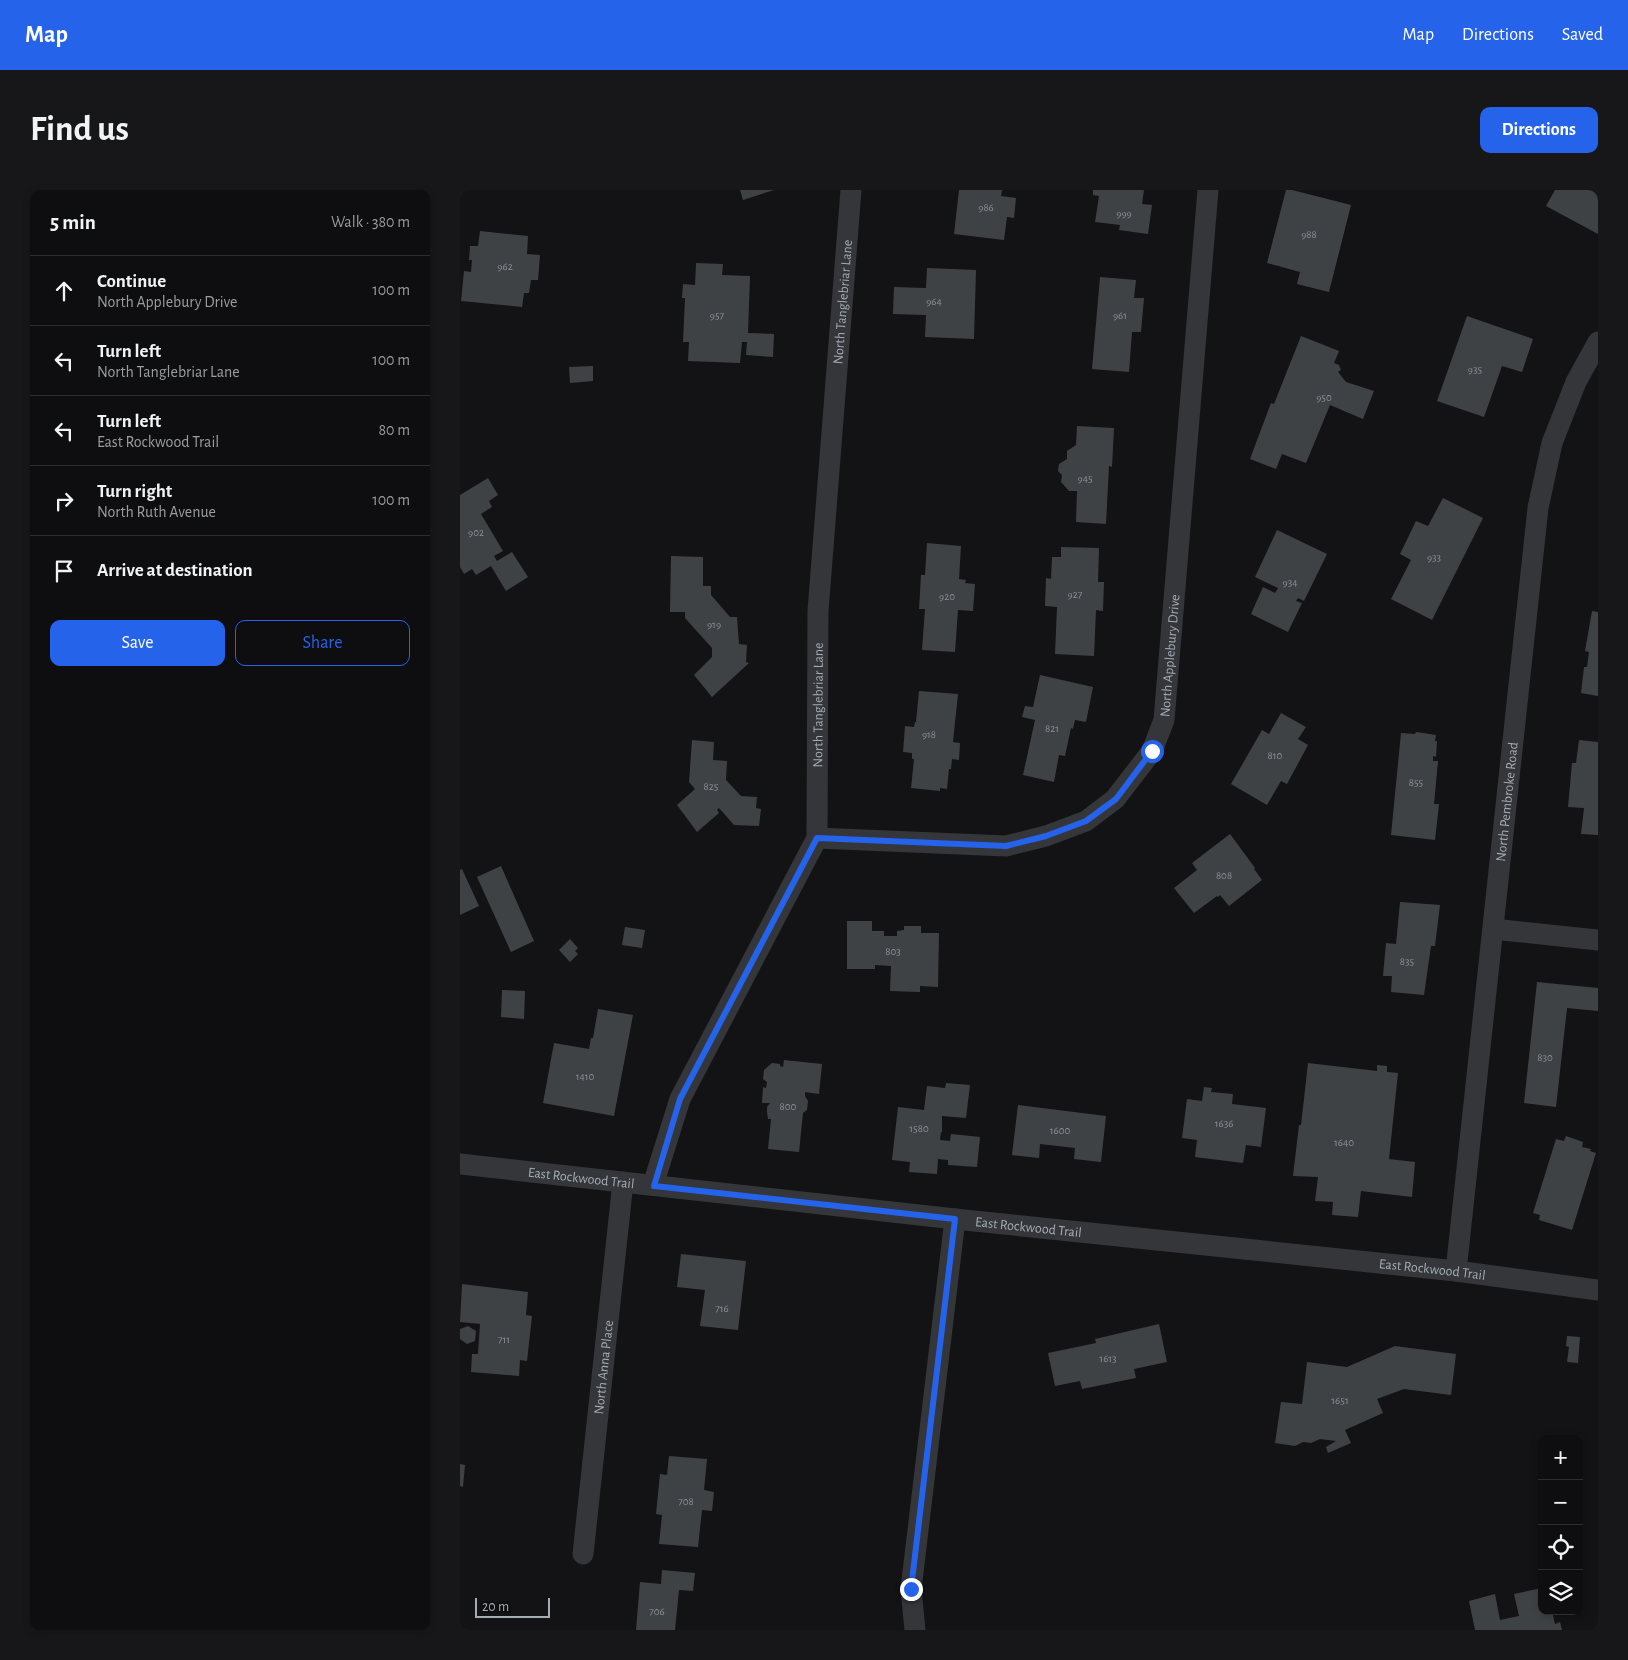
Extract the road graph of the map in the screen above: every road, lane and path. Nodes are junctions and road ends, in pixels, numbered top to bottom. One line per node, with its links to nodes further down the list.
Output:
1 (851, 190): 4 (street, North Tanglebriar Lane)
2 (1208, 190): 4 (street, North Applebury Drive)
3 (1598, 342): 5 (street, North Pembroke Road)
4 (817, 838): 9 (street, North Tanglebriar Lane)
5 (1493, 929): 6 (street); 11 (street, North Pembroke Road)
6 (1598, 940)
7 (460, 1164): 8 (street, East Rockwood Trail)
8 (623, 1182): 9 (street, East Rockwood Trail); 13 (street, North Anna Place)
9 (654, 1186): 10 (street, East Rockwood Trail)
10 (955, 1219): 11 (street, East Rockwood Trail); 14 (street)
11 (1456, 1271): 12 (street, East Rockwood Trail)
12 (1598, 1290)
13 (583, 1554)
14 (915, 1630)

